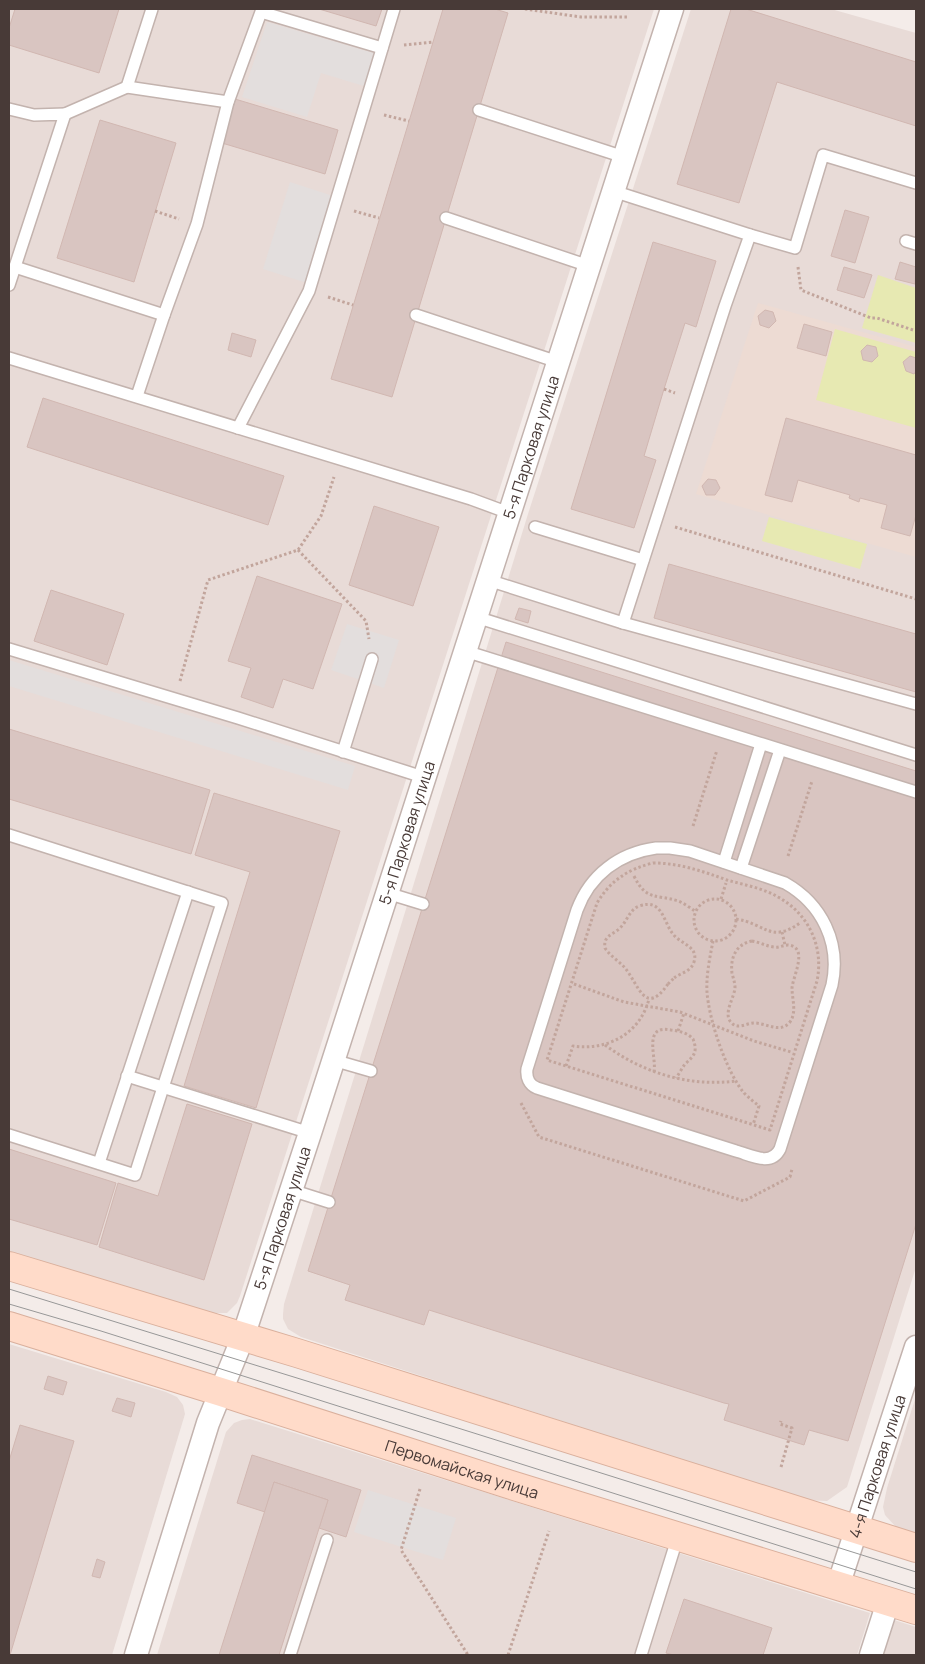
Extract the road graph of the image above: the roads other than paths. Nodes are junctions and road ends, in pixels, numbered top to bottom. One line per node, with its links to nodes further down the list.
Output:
1 (152, 9): 7 (lane)
2 (249, 9): 5 (lane)
3 (394, 9): 6 (lane)
4 (672, 9): 12 (street, 5-я Парковая улица)
5 (261, 12): 6 (lane); 8 (lane)
6 (382, 48): 25 (lane)
7 (127, 87): 8 (lane); 11 (lane)
8 (228, 102): 20 (lane)
9 (9, 109): 11 (lane)
10 (479, 110): 12 (lane)
11 (65, 114): 18 (lane)
12 (624, 157): 14 (street, 5-я Парковая улица)
13 (916, 183): 16 (lane)
14 (613, 191): 16 (lane); 17 (street, 5-я Парковая улица)
15 (446, 218): 17 (lane)
16 (750, 235): 28 (lane)
17 (589, 266): 23 (street, 5-я Парковая улица)
18 (15, 267): 19 (lane); 20 (lane)
19 (9, 286)
20 (164, 315): 24 (lane)
21 (416, 316): 23 (lane)
22 (9, 358): 24 (lane)
23 (558, 362): 26 (street, 5-я Парковая улица)
24 (137, 396): 25 (lane)
25 (238, 428): 26 (lane)
26 (509, 513): 29 (street, 5-я Парковая улица)
27 (535, 527): 28 (lane)
28 (643, 560): 31 (lane)
29 (488, 580): 30 (street, 5-я Парковая улица); 31 (lane)
30 (476, 617): 33 (street, 5-я Парковая улица); 39 (lane)
31 (623, 623): 35 (lane)
32 (9, 648): 38 (lane)
33 (465, 651): 36 (lane); 40 (street, 5-я Парковая улица)
34 (372, 659): 38 (lane)
35 (916, 704)
36 (761, 744): 37 (lane); 43 (lane)
37 (780, 750): 41 (lane); 44 (lane)
38 (343, 752): 40 (lane)
39 (916, 755)
40 (423, 777): 46 (street, 5-я Парковая улица)
41 (916, 792)
42 (9, 835): 45 (lane)
43 (724, 862): 44 (lane); 44 (lane)
44 (742, 868)
45 (188, 892): 50 (lane); 51 (lane)
46 (387, 893): 47 (lane); 48 (street, 5-я Парковая улица)
47 (423, 904)
48 (333, 1060): 49 (lane); 52 (street, 5-я Парковая улица)
49 (371, 1071)
50 (127, 1076): 51 (lane); 54 (lane)
51 (163, 1088): 52 (lane); 54 (lane)
52 (310, 1133): 55 (street, 5-я Парковая улица)
53 (9, 1135): 54 (lane)
54 (99, 1163)
55 (291, 1190): 56 (lane); 59 (street, 5-я Парковая улица)
56 (329, 1202)
57 (9, 1266): 59 (main road)
58 (11, 1330): 61 (main road, Первомайская улица)
59 (243, 1337): 61 (street, 5-я Парковая улица); 62 (main road)
60 (916, 1347): 62 (street, 4-я Парковая улица)
61 (221, 1392): 63 (main road, Первомайская улица); 69 (street, 5-я Парковая улица)
62 (856, 1529): 65 (main road); 66 (street, 4-я Парковая улица)
63 (678, 1536): 66 (main road, Первомайская улица); 71 (lane)
64 (327, 1540): 70 (lane)
65 (916, 1548)
66 (838, 1586): 67 (main road, Первомайская улица)
67 (888, 1602): 68 (main road, Первомайская улица); 72 (street)
68 (916, 1610)
69 (136, 1655)
70 (290, 1655)
71 (641, 1655)
72 (871, 1655)

